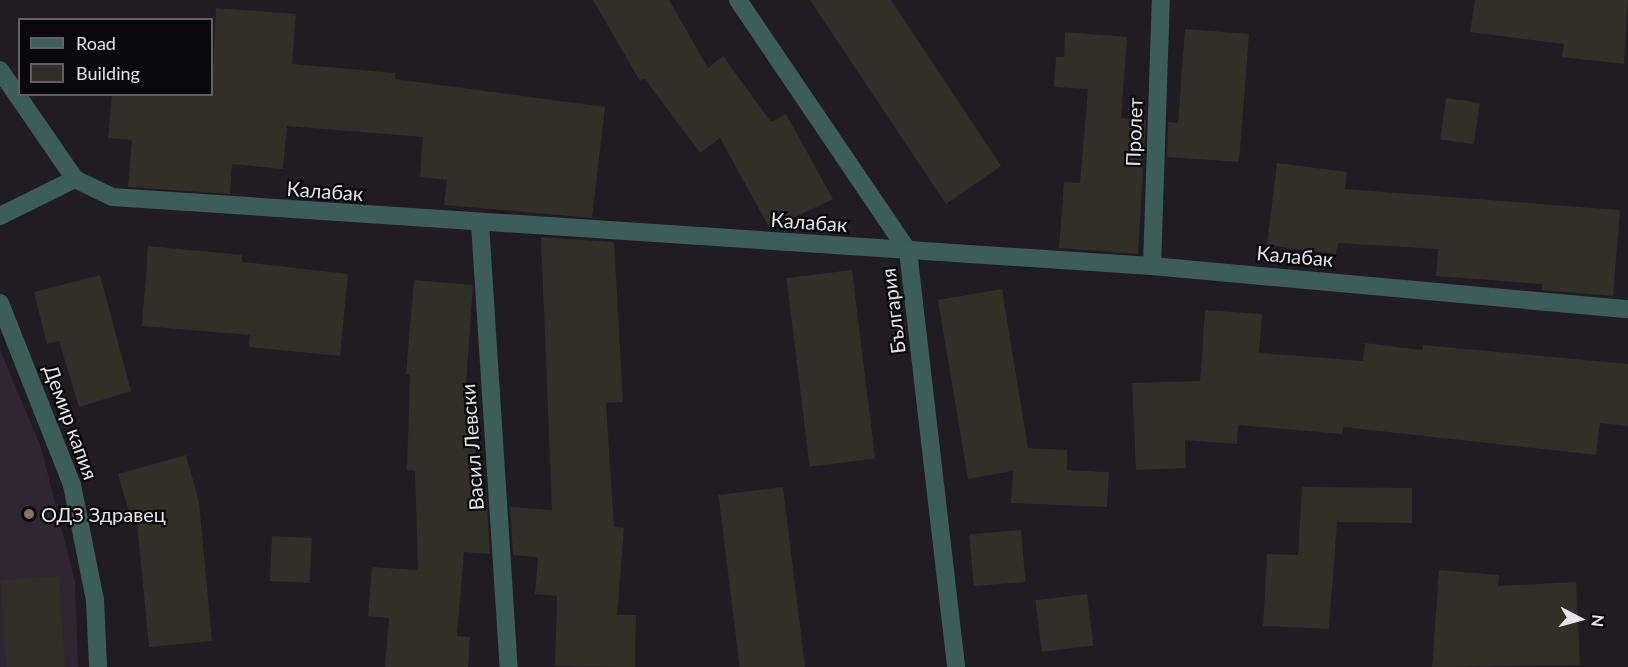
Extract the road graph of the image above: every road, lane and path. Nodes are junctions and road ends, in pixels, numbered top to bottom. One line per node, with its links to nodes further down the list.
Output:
1 (738, 0): 7 (street, България)
2 (1161, 0): 8 (street, Пролет)
3 (0, 70): 4 (street)
4 (75, 179): 5 (street); 6 (street, Калабак)
5 (0, 216)
6 (480, 224): 7 (street, Калабак); 12 (street, Васил Левски)
7 (908, 251): 8 (street, Калабак); 13 (street, България)
8 (1152, 266): 10 (street, Калабак)
9 (0, 303): 11 (street, Демир капия)
10 (1628, 309)
11 (98, 667)
12 (509, 667)
13 (956, 667)

